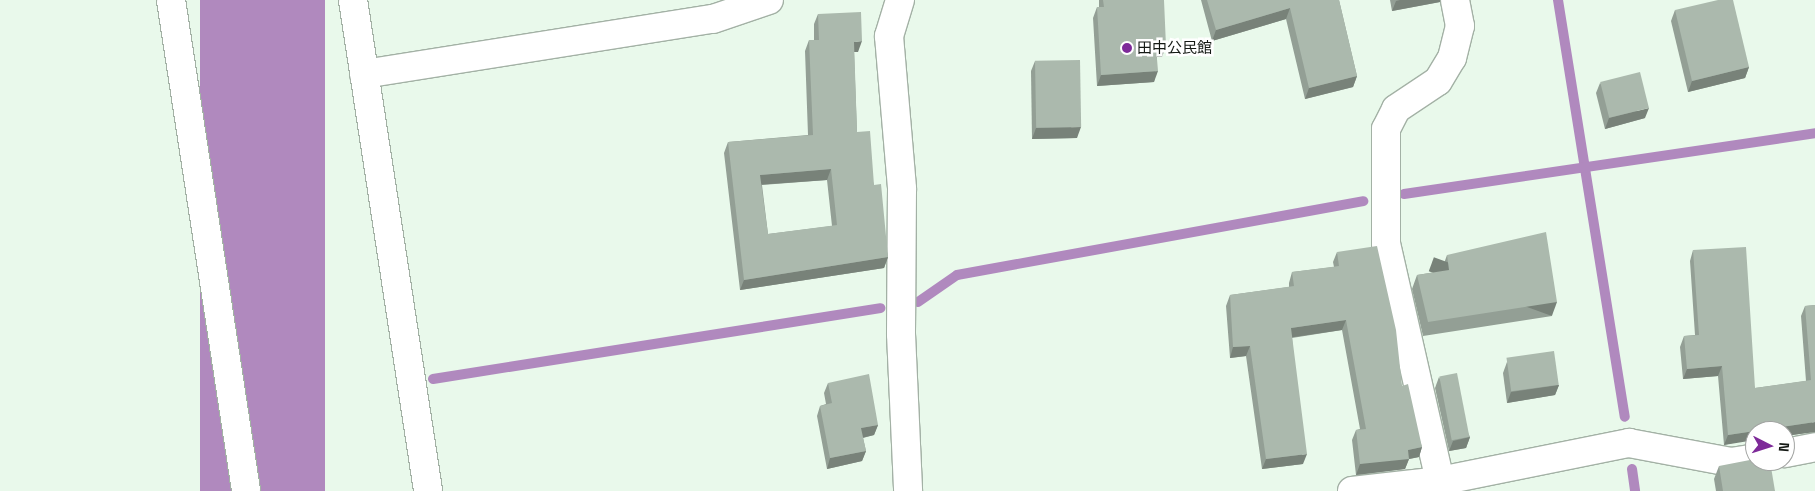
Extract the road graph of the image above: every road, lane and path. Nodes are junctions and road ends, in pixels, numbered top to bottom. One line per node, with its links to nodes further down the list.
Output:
1 (171, 0): 11 (street)
2 (353, 0): 6 (street)
3 (770, 0): 6 (street)
4 (900, 0): 13 (street)
5 (1455, 0): 10 (street)
6 (364, 74): 12 (street)
7 (1815, 447): 8 (street)
8 (1795, 450)
9 (1745, 460): 10 (street)
10 (1440, 480): 14 (street)
11 (246, 491)
12 (428, 491)
13 (908, 491)
14 (1352, 491)

